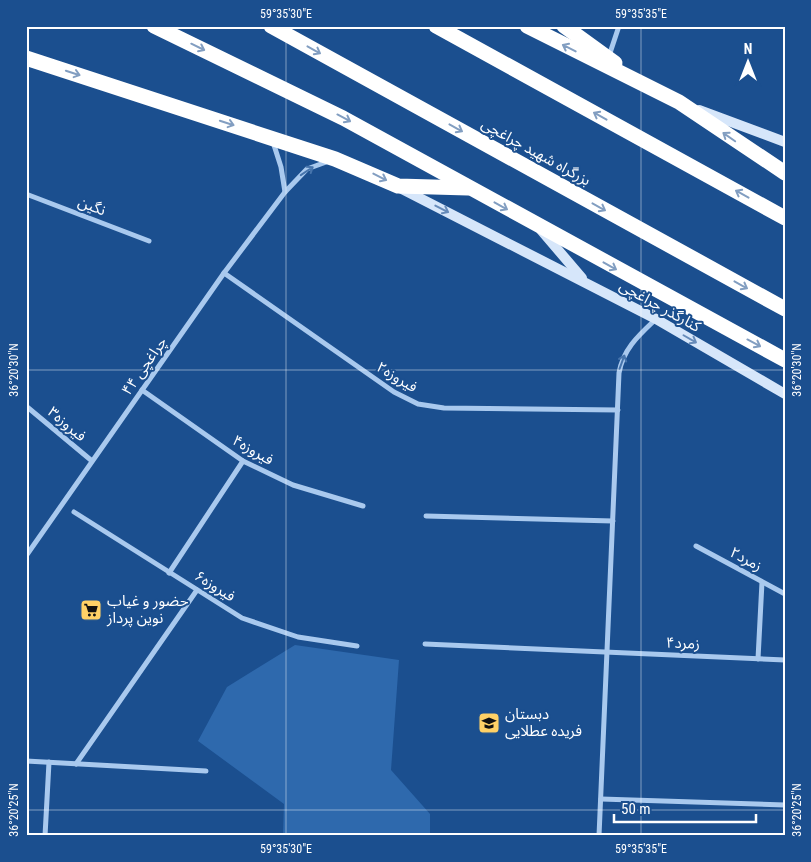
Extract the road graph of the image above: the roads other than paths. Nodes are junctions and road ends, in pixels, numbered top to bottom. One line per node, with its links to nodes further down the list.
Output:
1 (154, 26): 16 (highway, one-way to 16)
2 (271, 26): 24 (highway, بزرگراه شهید چراغچی, one-way to 24)
3 (436, 26): 19 (highway, one-way to 3)
4 (527, 26): 9 (highway, one-way to 4)
5 (564, 26): 7 (highway)
6 (619, 26): 7 (street)
7 (608, 57): 9 (highway)
8 (26, 58): 11 (highway, one-way to 11)
9 (644, 86): 10 (highway)
10 (679, 102): 12 (main road); 14 (highway, one-way to 10)
11 (271, 138): 13 (highway); 17 (street)
12 (785, 142)
13 (336, 159): 15 (highway, one-way to 15); 17 (street, چراغچی ۴۴, one-way to 13)
14 (785, 173)
15 (398, 186): 16 (highway); 23 (main road, one-way to 23)
16 (470, 188): 20 (highway, one-way to 20)
17 (284, 192): 22 (street, چراغچی ۴۴)
18 (26, 194): 21 (street, نگین)
19 (785, 218)
20 (537, 226): 23 (main road, کنارگذر چراغچی); 26 (highway, one-way to 26)
21 (149, 241)
22 (224, 273): 27 (street, چراغچی ۴۴); 30 (street, فیروزه۲)
23 (586, 282): 25 (main road, کنارگذر چراغچی)
24 (785, 309)
25 (656, 319): 28 (main road, کنارگذر چراغچی, one-way to 28); 30 (street, one-way to 25)
26 (785, 360)
27 (142, 390): 31 (street, چراغچی ۴۴); 32 (street, فیروزه۴)
28 (785, 394)
29 (26, 406): 31 (street, فیروزه۳)
30 (618, 410): 36 (street)
31 (92, 461): 38 (street, چراغچی ۴۴)
32 (242, 461): 33 (street, فیروزه۴); 39 (street)
33 (363, 506)
34 (74, 512): 39 (street, فیروزه۶)
35 (426, 516): 36 (street)
36 (613, 521): 45 (street)
37 (696, 546): 40 (street, زمرد۲)
38 (26, 556)
39 (169, 573): 41 (street, فیروزه۶)
40 (762, 582): 42 (street, زمرد۲); 46 (street)
41 (198, 590): 44 (street, فیروزه۶); 50 (street)
42 (785, 594)
43 (425, 644): 45 (street, زمرد۴)
44 (357, 646)
45 (608, 652): 46 (street, زمرد۴); 52 (street)
46 (758, 658): 47 (street, زمرد۴)
47 (785, 660)
48 (26, 761): 49 (street)
49 (49, 762): 50 (street); 54 (street)
50 (76, 764): 51 (street)
51 (206, 770)
52 (601, 799): 53 (street); 55 (street)
53 (785, 805)
54 (45, 836)
55 (599, 836)

